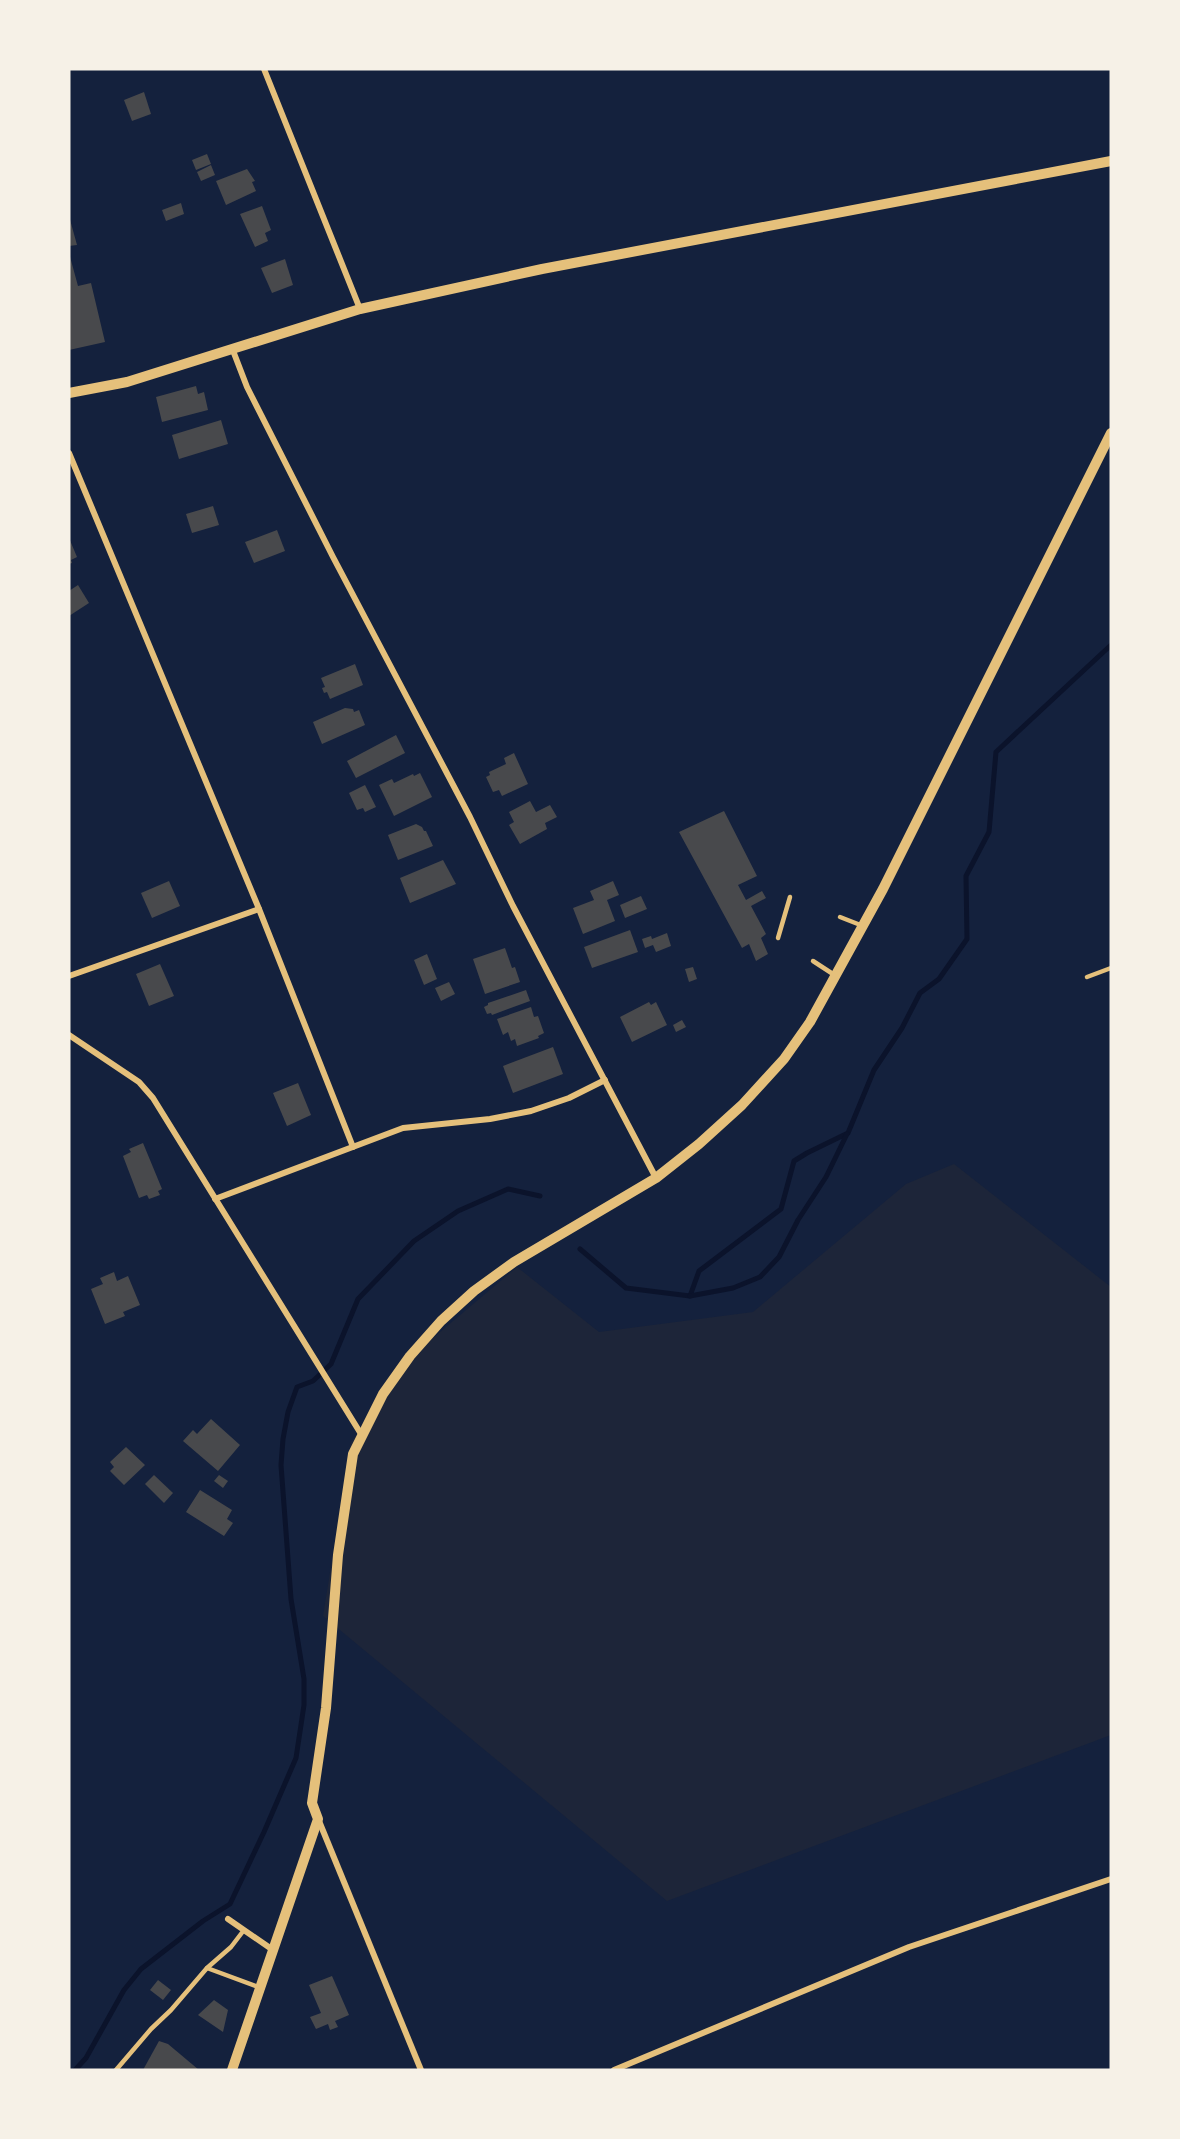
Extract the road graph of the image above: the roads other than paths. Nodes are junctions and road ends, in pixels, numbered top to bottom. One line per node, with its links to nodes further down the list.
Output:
1 (264, 69): 3 (street)
2 (1111, 162): 3 (street)
3 (360, 309): 4 (street)
4 (232, 348): 5 (street); 19 (street)
5 (69, 393)
6 (1111, 434): 11 (street)
7 (69, 453): 9 (street)
8 (790, 897): 12 (lane)
9 (259, 909): 15 (street); 20 (street)
10 (840, 917): 11 (lane)
11 (863, 926): 16 (street)
12 (778, 938)
13 (813, 961): 16 (lane)
14 (1111, 968): 17 (lane)
15 (69, 976)
16 (836, 976): 21 (street)
17 (1087, 977)
18 (69, 1035): 22 (street)
19 (605, 1080): 20 (street); 21 (street)
20 (353, 1147): 22 (street)
21 (656, 1178): 23 (street)
22 (215, 1198): 23 (street)
23 (361, 1434): 24 (street)
24 (318, 1819): 28 (street); 33 (street)
25 (1111, 1879): 34 (street)
26 (228, 1919): 27 (street)
27 (244, 1930): 28 (street); 29 (lane)
28 (273, 1950): 30 (street)
29 (207, 1968): 30 (lane); 31 (lane)
30 (261, 1988): 32 (street)
31 (116, 2070)
32 (232, 2070)
33 (421, 2070)
34 (614, 2070)

